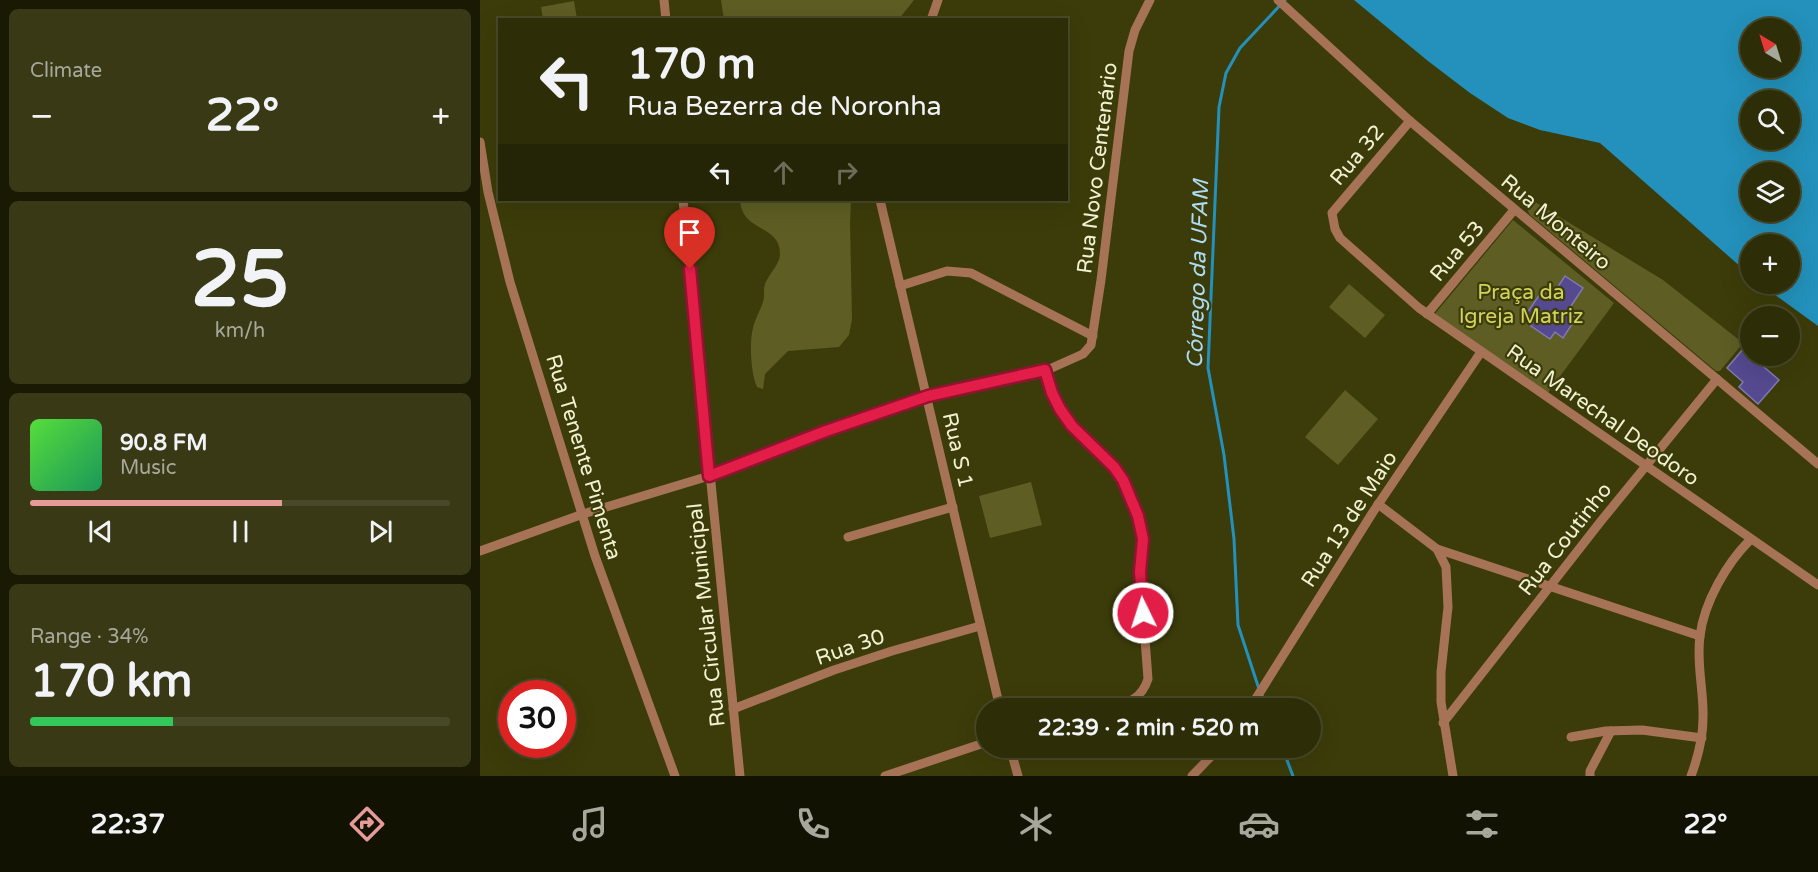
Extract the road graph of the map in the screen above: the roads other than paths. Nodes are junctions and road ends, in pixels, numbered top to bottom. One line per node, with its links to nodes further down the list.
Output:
1 (664, 0): 5 (street)
2 (938, 0): 6 (street)
3 (1150, 0): 15 (street, Rua Novo Centenário)
4 (1278, 0): 7 (street, Rua Monteiro)
5 (666, 18)
6 (932, 18)
7 (1410, 121): 11 (street, Rua Monteiro); 12 (street, Rua 32)
8 (480, 142): 25 (street, Rua Tenente Pimenta)
9 (683, 201): 22 (street, Rua Circular Municipal)
10 (880, 201): 13 (street, Rua S 1)
11 (1514, 210): 14 (street, Rua 53); 18 (street, Rua Monteiro)
12 (1332, 213): 14 (street, Rua Marechal Deodoro)
13 (900, 286): 15 (street); 19 (street, Rua S 1)
14 (1428, 314): 16 (street, Rua Marechal Deodoro)
15 (1092, 340): 17 (street)
16 (1481, 352): 21 (street, Rua Marechal Deodoro); 23 (street, Rua 13 de Maio)
17 (1045, 370): 19 (street); 35 (street)
18 (1717, 380): 20 (street, Rua Monteiro); 21 (street, Rua Coutinho)
19 (928, 396): 22 (street); 24 (street, Rua S 1)
20 (1818, 464)
21 (1646, 467): 27 (street, Rua Marechal Deodoro); 31 (street, Rua Coutinho)
22 (709, 476): 25 (street); 37 (street, Rua Circular Municipal)
23 (1378, 504): 28 (street); 36 (street, Rua 13 de Maio)
24 (953, 507): 26 (street); 32 (street, Rua S 1)
25 (583, 514): 29 (street); 45 (street, Rua Tenente Pimenta)
26 (849, 537)
27 (1750, 540): 30 (street, Rua Marechal Deodoro); 33 (street)
28 (1437, 549): 31 (street); 38 (street)
29 (480, 551)
30 (1818, 585)
31 (1551, 586): 33 (street); 38 (street, Rua Coutinho)
32 (980, 626): 34 (street, Rua S 1); 37 (street, Rua 30)
33 (1700, 636): 41 (street)
34 (998, 698)
35 (1137, 698)
36 (1256, 698)
37 (733, 709): 46 (street, Rua Circular Municipal)
38 (1443, 723): 50 (street)
39 (1611, 731): 40 (street); 41 (street); 51 (street)
40 (1570, 737)
41 (1702, 738): 52 (street)
42 (976, 746): 47 (street)
43 (1013, 758): 48 (street)
44 (1209, 758): 49 (street)
45 (675, 776)
46 (740, 776)
47 (885, 776)
48 (1018, 776)
49 (1192, 776)
50 (1453, 776)
51 (1590, 776)
52 (1691, 776)

